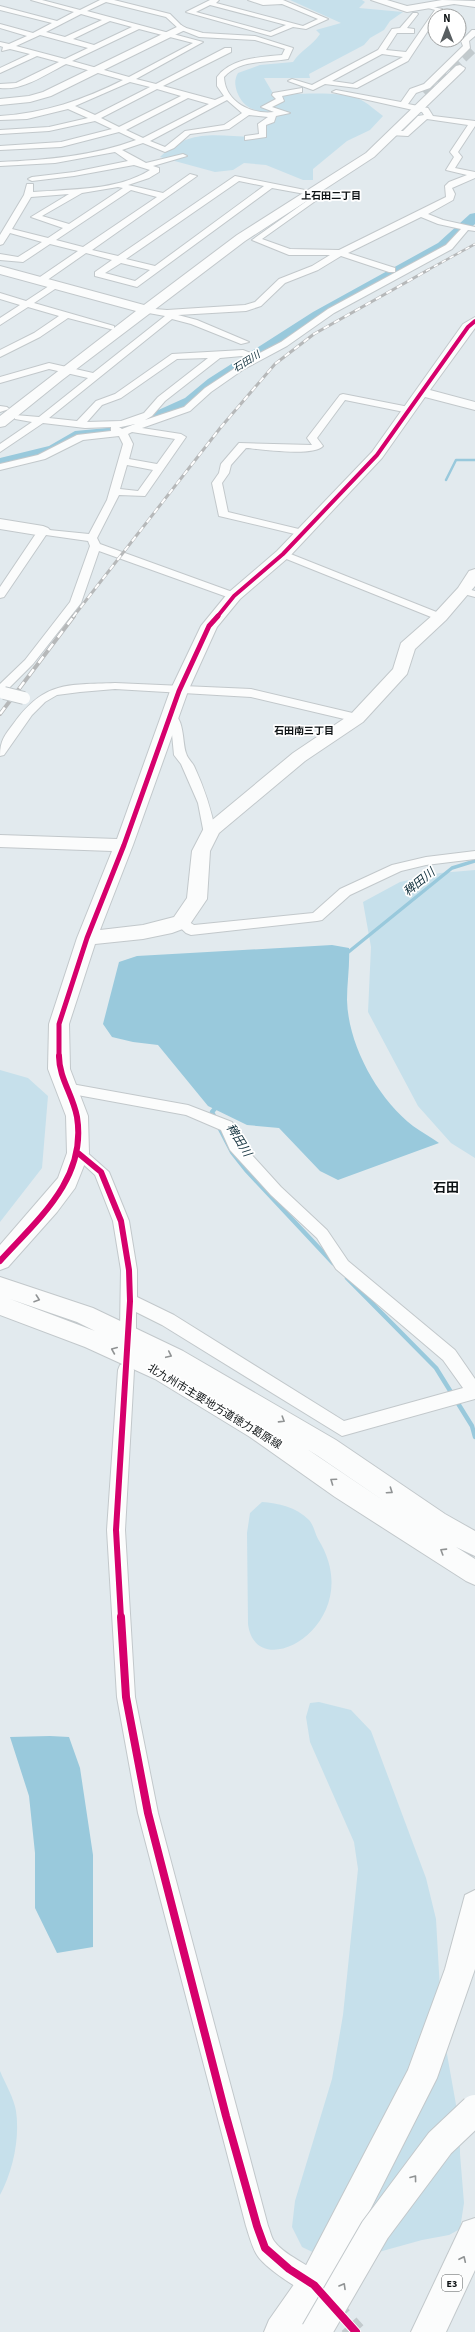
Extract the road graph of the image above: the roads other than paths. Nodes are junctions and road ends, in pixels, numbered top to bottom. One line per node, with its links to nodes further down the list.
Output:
1 (34, 0): 10 (street)
2 (105, 0): 10 (street); 17 (street)
3 (251, 0): 5 (street)
4 (376, 0): 8 (main road)
5 (282, 1): 14 (street)
6 (213, 2): 14 (street); 14 (street)
7 (475, 4): 8 (main road)
8 (426, 6): 19 (street)
9 (0, 8): 13 (street)
10 (81, 12): 12 (street); 13 (street)
11 (415, 14): 18 (street)
12 (109, 19): 16 (street); 23 (street)
13 (58, 23): 21 (street)
14 (293, 25)
15 (0, 26): 21 (street)
16 (138, 27): 22 (street); 27 (street)
17 (180, 28): 22 (main road); 33 (street)
18 (402, 30): 19 (street); 30 (street)
19 (424, 32): 32 (street)
20 (475, 32): 52 (street)
21 (36, 34): 23 (street); 26 (street)
22 (166, 34): 25 (street); 36 (main road)
23 (66, 40): 27 (street)
24 (0, 44): 26 (street)
25 (206, 44): 29 (street); 38 (street)
26 (9, 47): 28 (street); 31 (street)
27 (93, 47): 34 (street)
28 (0, 51)
29 (235, 52): 33 (street); 43 (street)
30 (381, 52): 32 (street); 40 (street)
31 (36, 54): 34 (street); 37 (street)
32 (410, 55): 40 (street)
33 (262, 59): 48 (street)
34 (65, 62): 36 (street); 42 (street)
35 (460, 68): 52 (main road)
36 (96, 70): 38 (street); 49 (main road)
37 (0, 71)
38 (128, 79): 43 (street); 51 (street)
39 (292, 81): 44 (street)
40 (324, 82): 44 (street)
41 (0, 86): 42 (street)
42 (8, 87): 49 (street)
43 (158, 87): 47 (street); 58 (street)
44 (313, 88): 52 (street)
45 (299, 90): 54 (street)
46 (424, 93): 52 (main road)
47 (188, 95): 50 (street); 60 (street)
48 (226, 98): 50 (street); 53 (street)
49 (5, 102): 57 (street)
50 (216, 102): 65 (street)
51 (71, 107): 57 (street); 58 (street)
52 (411, 107): 55 (street); 63 (main road); 82 (main road)
53 (247, 113): 54 (street); 65 (street)
54 (273, 114): 64 (street)
55 (429, 116): 59 (street); 63 (street)
56 (0, 118): 57 (street)
57 (10, 118): 62 (street)
58 (96, 118): 60 (street); 62 (street)
59 (474, 124): 75 (street)
60 (120, 129): 65 (street); 67 (street)
61 (0, 132): 62 (street)
62 (10, 132): 67 (street)
63 (393, 133): 82 (main road)
64 (248, 138)
65 (144, 140): 68 (street)
66 (0, 148): 67 (street)
67 (12, 149): 73 (street)
68 (115, 149): 70 (street); 71 (street)
69 (183, 156): 74 (street)
70 (135, 162): 74 (street); 77 (street)
71 (33, 163): 73 (street); 77 (street)
72 (0, 164): 73 (street)
73 (12, 164)
74 (146, 166): 78 (street)
75 (475, 174): 85 (street)
76 (193, 176): 84 (street)
77 (32, 179): 83 (street)
78 (117, 184): 80 (street); 81 (street)
79 (271, 185): 82 (street); 94 (street); 95 (street)
80 (129, 188): 84 (street); 86 (street)
81 (84, 189): 83 (street); 86 (street)
82 (306, 193): 92 (street); 102 (main road)
83 (28, 194): 88 (street)
84 (164, 196): 91 (street)
85 (421, 214): 87 (street); 92 (street)
86 (70, 227): 89 (street)
87 (470, 229): 111 (street)
88 (8, 230): 89 (street); 90 (street)
89 (49, 241): 91 (street); 93 (street)
90 (0, 242)
91 (84, 251): 94 (street); 98 (street)
92 (340, 253): 97 (street); 104 (street)
93 (0, 257)
94 (118, 260): 95 (street); 95 (street)
95 (155, 269)
96 (0, 270): 98 (main road)
97 (392, 270)
98 (40, 281): 99 (main road)
99 (55, 285): 101 (street); 102 (main road)
100 (0, 296): 101 (street)
101 (29, 304): 103 (street); 106 (street)
102 (142, 309): 104 (street); 107 (main road); 112 (main road)
103 (68, 315): 107 (street); 109 (street)
104 (168, 315): 108 (street); 113 (street)
105 (475, 321): 115 (main road)
106 (0, 322)
107 (111, 328): 112 (main road)
108 (244, 342)
109 (0, 354)
110 (216, 355): 111 (street); 120 (street); 123 (street)
111 (256, 359): 120 (street)
112 (62, 368): 113 (street); 114 (street); 117 (main road); 122 (main road)
113 (93, 376): 121 (street)
114 (0, 380)
115 (422, 392): 116 (main road); 118 (main road)
116 (475, 406)
117 (1, 410)
118 (409, 410): 133 (main road); 133 (street)
119 (18, 417): 121 (street)
120 (146, 419): 124 (street); 125 (street)
121 (41, 420): 123 (street); 126 (street)
122 (0, 423)
123 (80, 424): 124 (street)
124 (110, 426): 125 (street)
125 (126, 431): 127 (street); 128 (street); 129 (street)
126 (0, 449)
127 (123, 461): 129 (street); 130 (street)
128 (0, 467)
129 (160, 468): 130 (street)
130 (115, 491): 134 (street)
131 (0, 524): 132 (main road)
132 (43, 531): 134 (street); 138 (street)
133 (303, 533): 135 (main road)
134 (94, 542): 139 (street); 142 (street)
135 (283, 554): 139 (main road); 140 (street)
136 (475, 574): 137 (main road)
137 (470, 592): 140 (main road)
138 (0, 595)
139 (234, 596): 141 (main road)
140 (440, 617): 145 (main road)
141 (179, 690): 143 (street); 144 (main road); 145 (street)
142 (1, 692): 143 (street, bridge)
143 (38, 702): 146 (street)
144 (170, 716): 147 (street); 149 (main road)
145 (357, 718): 147 (main road)
146 (0, 752)
147 (210, 834): 151 (main road)
148 (0, 841): 149 (main road)
149 (124, 845): 152 (main road)
150 (475, 855): 151 (street)
151 (181, 922): 152 (main road)
152 (87, 938): 153 (main road)
153 (66, 1088): 154 (main road); 161 (street)
154 (78, 1153): 155 (main road); 157 (street)
155 (0, 1261)
156 (0, 1286): 162 (main road, 北九州市主要地方道徳力葛原線, one-way to 162)
157 (130, 1301): 159 (street); 161 (street)
158 (0, 1306): 163 (main road, 北九州市主要地方道徳力葛原線, one-way to 158)
159 (128, 1329)
160 (126, 1370): 167 (street)
161 (475, 1391)
162 (474, 1541)
163 (475, 1573)
164 (475, 1905): 167 (main road)
165 (475, 2110): 169 (main road, one-way to 165, bridge)
166 (475, 2234): 170 (main road, E3, one-way to 166)
167 (314, 2285): 168 (main road)
168 (281, 2332)
169 (316, 2332)
170 (428, 2332)

